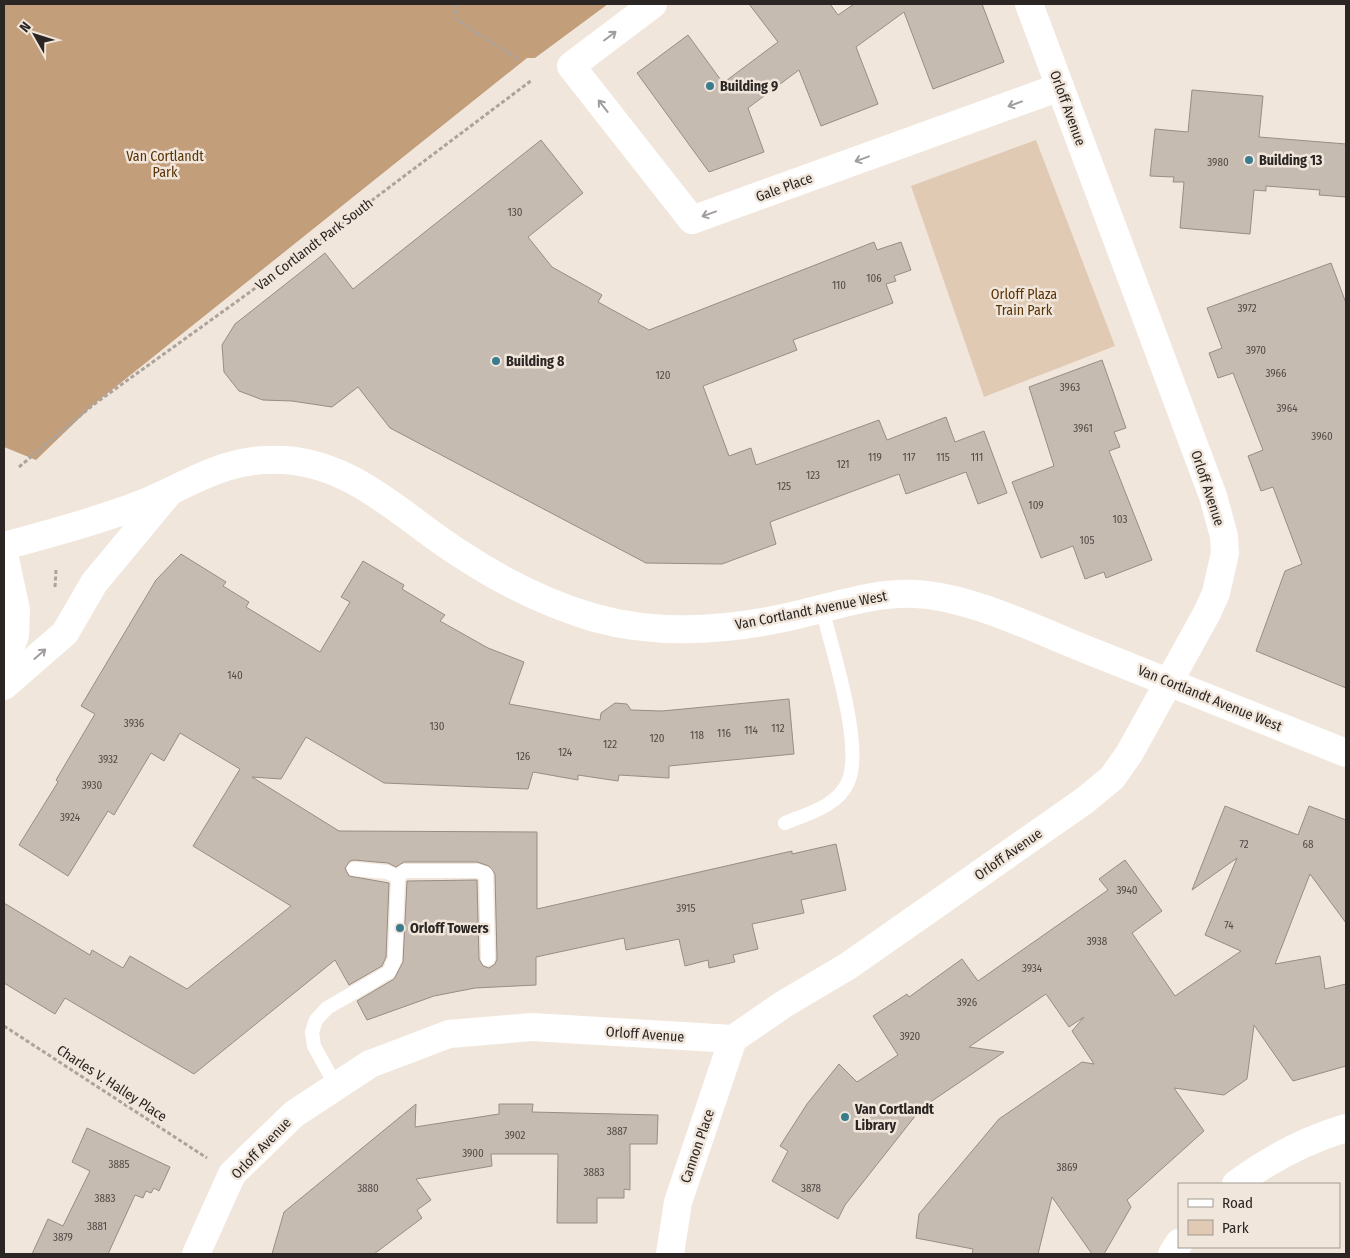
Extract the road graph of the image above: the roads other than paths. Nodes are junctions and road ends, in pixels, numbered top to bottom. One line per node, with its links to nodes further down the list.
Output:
1 (653, 4): 3 (street, Gale Place, one-way to 1)
2 (1029, 4): 3 (street, Orloff Avenue)
3 (1060, 87): 9 (street, Orloff Avenue)
4 (172, 489): 5 (street, Van Cortlandt Avenue West); 7 (street, Van Cortlandt Avenue West); 10 (street, one-way to 4)
5 (4, 546)
6 (4, 554): 8 (street)
7 (822, 609): 9 (street, Van Cortlandt Avenue West); 12 (lane)
8 (4, 666)
9 (1169, 682): 11 (street, Van Cortlandt Avenue West); 16 (street, Orloff Avenue)
10 (4, 686)
11 (1346, 753)
12 (786, 823)
13 (354, 869): 14 (lane)
14 (398, 877): 15 (lane); 17 (lane)
15 (488, 959)
16 (733, 1040): 17 (street, Orloff Avenue); 21 (street, Cannon Place)
17 (336, 1086): 20 (street, Orloff Avenue)
18 (1346, 1128): 19 (street)
19 (1237, 1183)
20 (196, 1254)
21 (670, 1254)

